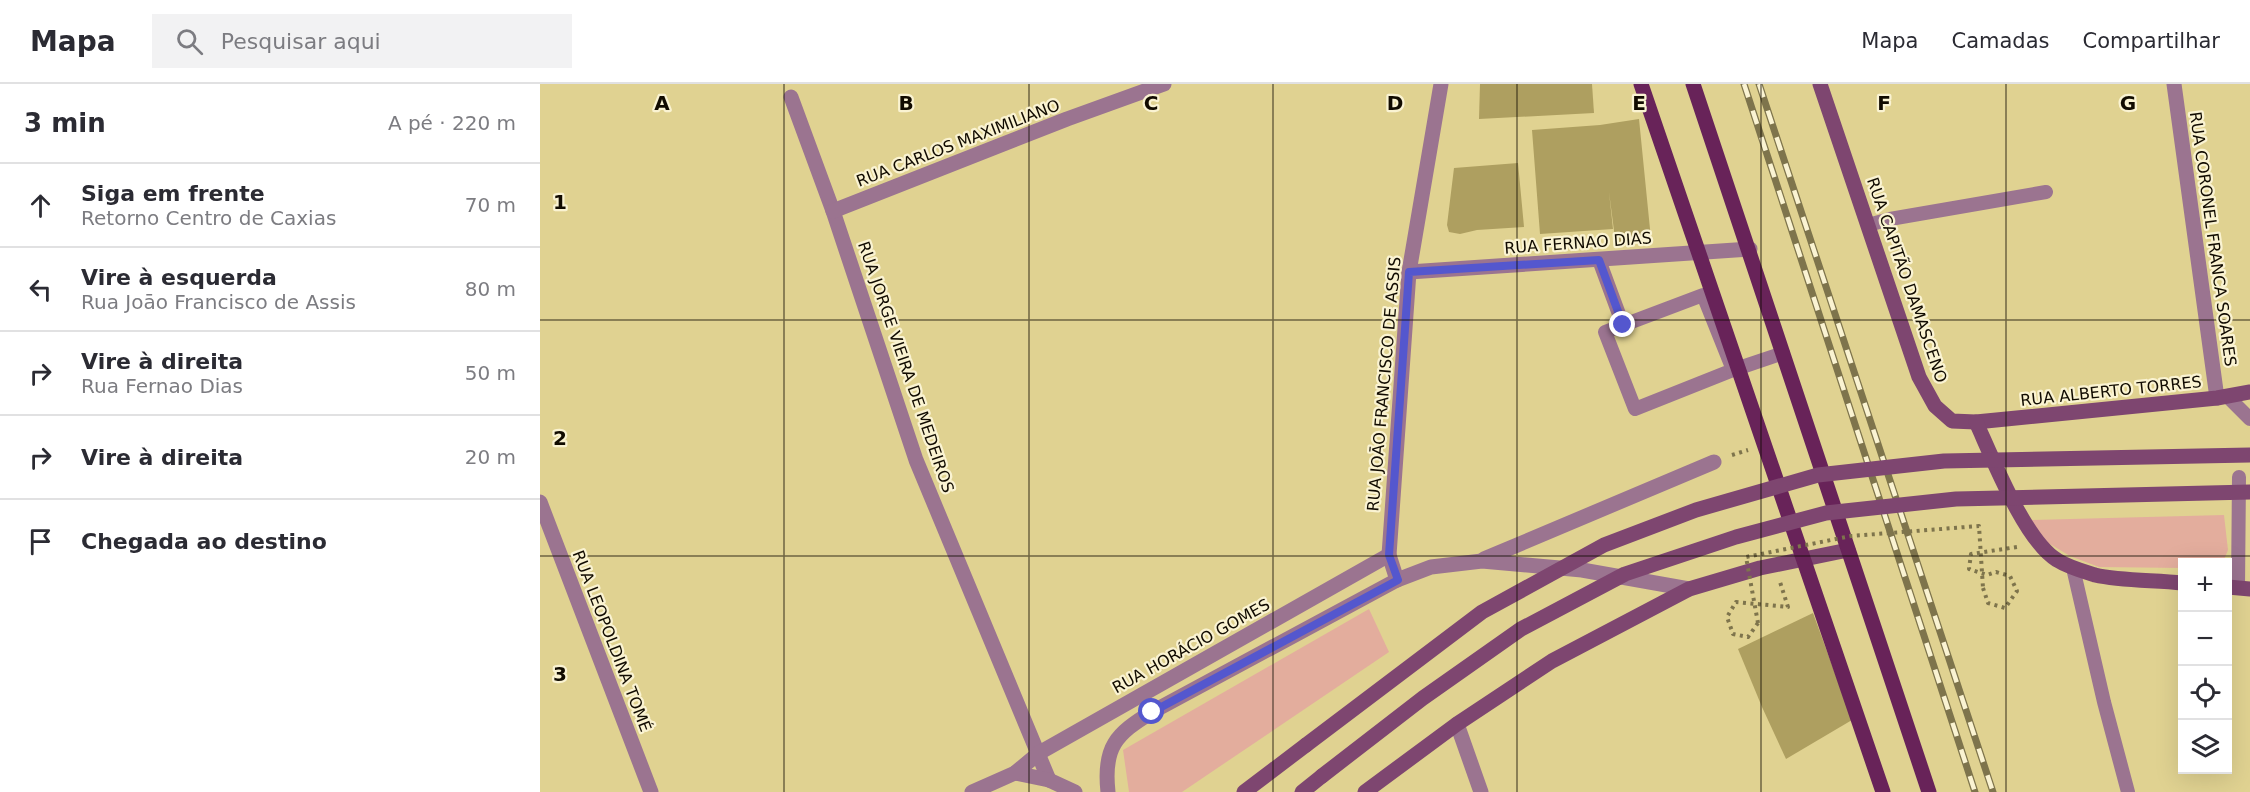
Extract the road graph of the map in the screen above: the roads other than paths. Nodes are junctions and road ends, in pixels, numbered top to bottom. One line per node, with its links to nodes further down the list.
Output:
1 (1164, 84): 9 (street, RUA CARLOS MAXIMILIANO)
2 (1441, 84): 14 (street, RUA JOĀO FRANCISCO DE ASSIS)
3 (1641, 84): 12 (main road)
4 (1693, 84): 11 (main road)
5 (1820, 84): 10 (main road, RUA CAPITÃO DAMASCENO)
6 (2174, 84): 19 (street, RUA CORONEL FRANCA SOARES)
7 (791, 97): 9 (street, RUA JORGE VIEIRA DE MEDEIROS)
8 (2046, 192): 10 (lane)
9 (833, 211): 37 (street, RUA JORGE VIEIRA DE MEDEIROS)
10 (1868, 225): 21 (main road, RUA CAPITÃO DAMASCENO)
11 (1750, 249): 12 (street, RUA FERNAO DIAS); 16 (main road)
12 (1699, 253): 13 (street, RUA FERNAO DIAS); 17 (main road)
13 (1599, 260): 14 (street, RUA FERNAO DIAS); 15 (lane)
14 (1409, 272): 28 (street, RUA JOĀO FRANCISCO DE ASSIS)
15 (1623, 325): 17 (lane); 17 (lane)
16 (1783, 353): 17 (lane); 27 (main road)
17 (1735, 369): 29 (main road)
18 (2250, 392): 19 (main road, RUA ALBERTO TORRES)
19 (2222, 398): 20 (lane); 21 (main road, RUA ALBERTO TORRES)
20 (2250, 419)
21 (1976, 422): 31 (main road)
22 (2250, 455): 44 (main road, bridge)
23 (1714, 462): 30 (street)
24 (2239, 477): 34 (lane)
25 (2250, 492): 45 (main road, bridge)
26 (540, 502): 40 (street, RUA LEOPOLDINA TOMÉ)
27 (1848, 550): 29 (main road); 49 (main road)
28 (1389, 555): 32 (street, RUA JOĀO FRANCISCO DE ASSIS); 37 (street, RUA HORÁCIO GOMES)
29 (1803, 559): 35 (main road); 48 (main road)
30 (1482, 561): 32 (street); 35 (street)
31 (2073, 568): 33 (main road); 50 (lane)
32 (1398, 580): 43 (street)
33 (2178, 583)
34 (2239, 588)
35 (1689, 589): 36 (main road)
36 (1457, 724): 46 (main road); 47 (street)
37 (1039, 753): 38 (street, RUA HORÁCIO GOMES); 39 (street, RUA JORGE VIEIRA DE MEDEIROS)
38 (1015, 773): 39 (street); 41 (street, RUA HORÁCIO GOMES)
39 (1049, 780): 42 (street)
40 (651, 792)
41 (972, 792)
42 (1075, 792)
43 (1108, 792)
44 (1244, 792)
45 (1302, 792)
46 (1365, 792)
47 (1481, 792)
48 (1883, 792)
49 (1929, 792)
50 (2128, 792)

